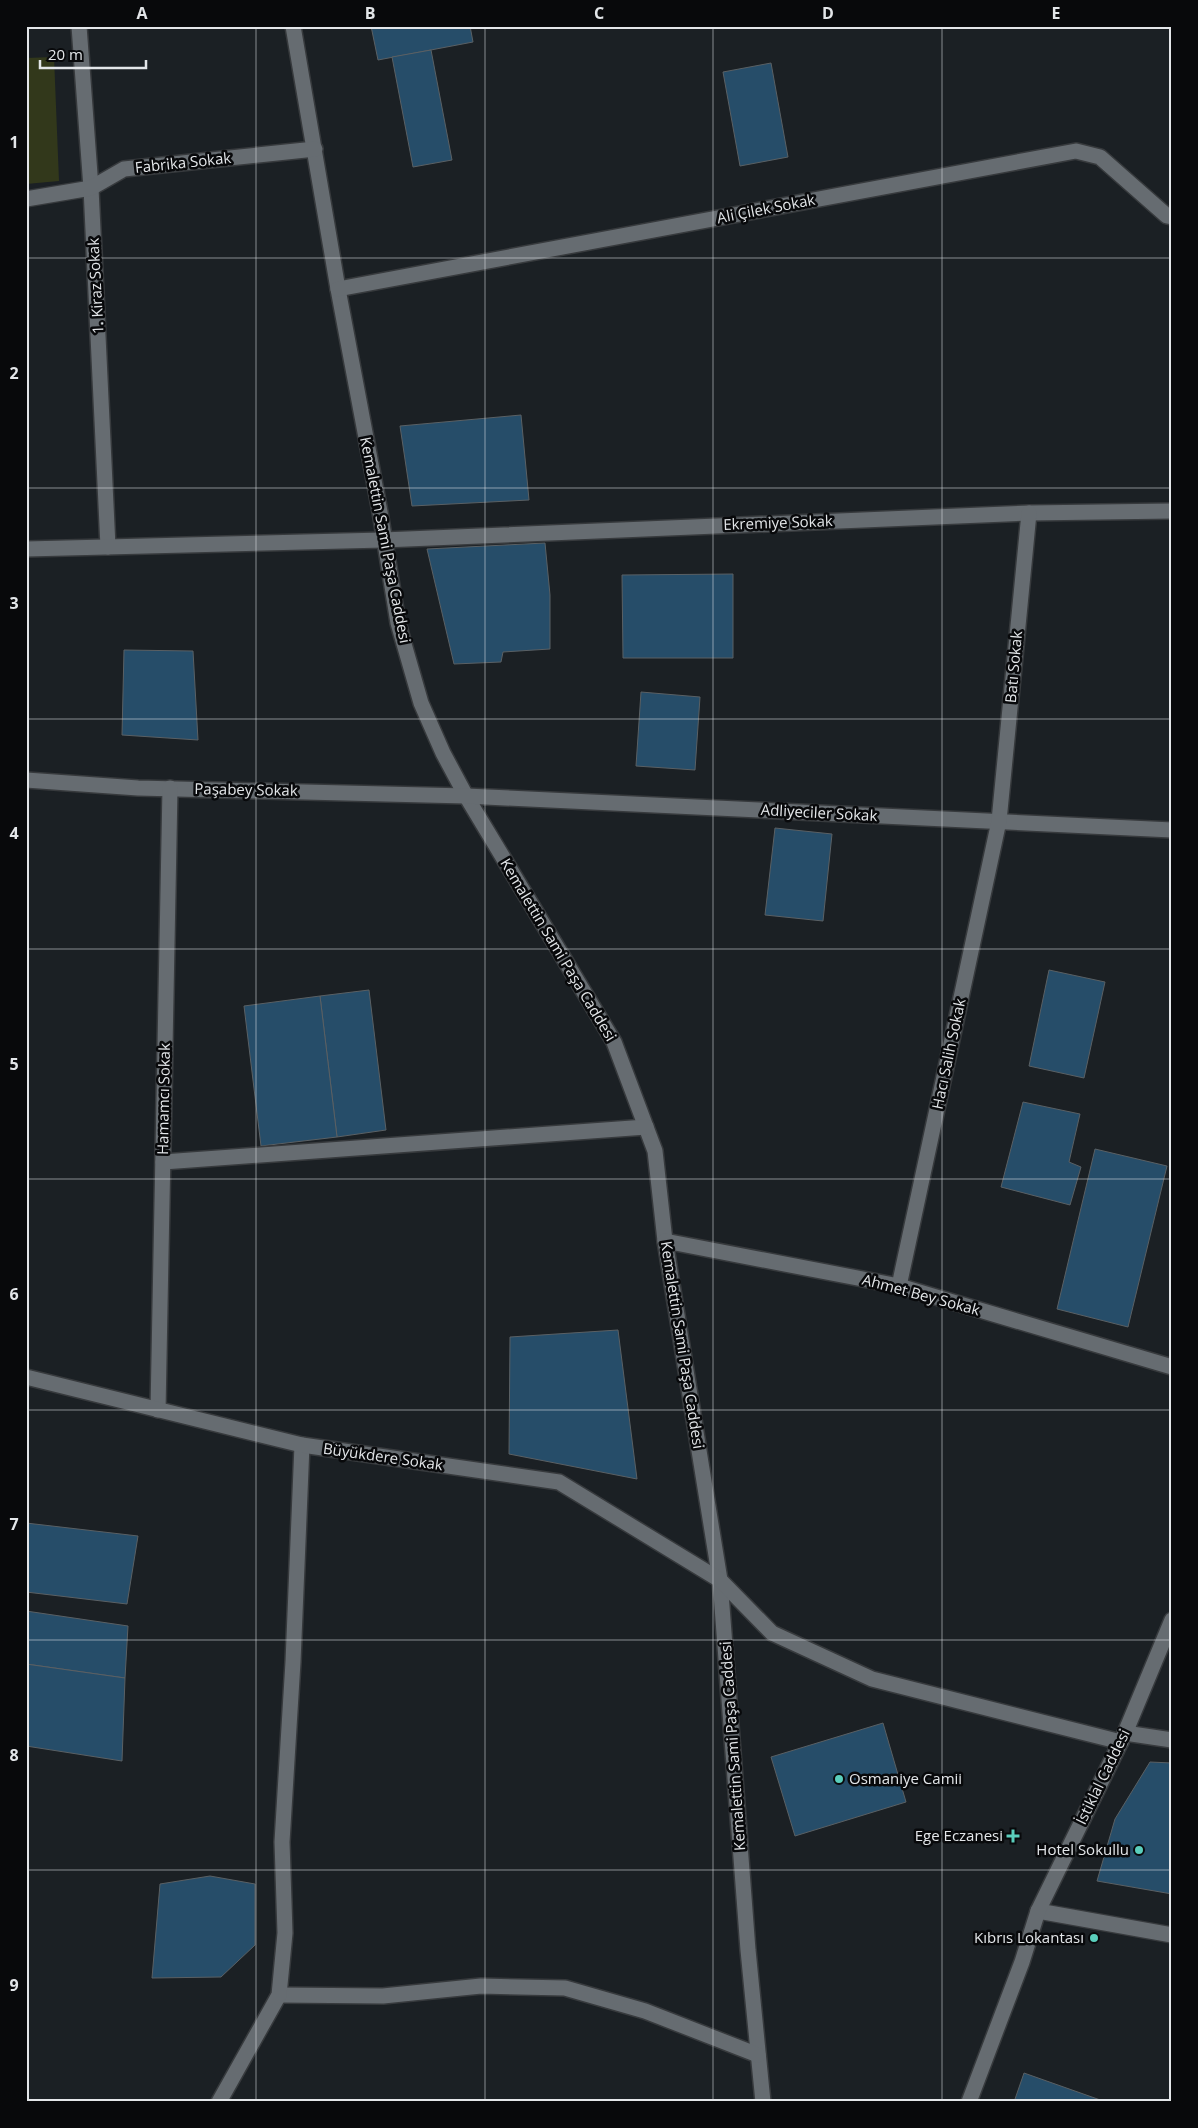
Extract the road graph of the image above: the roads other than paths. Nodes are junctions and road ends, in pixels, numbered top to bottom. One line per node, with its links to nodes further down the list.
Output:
1 (80, 26): 4 (street, 1. Kiraz Sokak)
2 (293, 26): 3 (street, Kemalettin Sami Paşa Caddesi)
3 (315, 149): 4 (street, Fabrika Sokak); 7 (street, Kemalettin Sami Paşa Caddesi)
4 (92, 188): 5 (street, Fabrika Sokak); 11 (street, 1. Kiraz Sokak)
5 (26, 199)
6 (1172, 217): 7 (street, Ali Çilek Sokak)
7 (338, 289): 10 (street, Kemalettin Sami Paşa Caddesi)
8 (1172, 511): 9 (street, Ekremiye Sokak)
9 (1029, 513): 10 (street, Ekremiye Sokak); 16 (street, Batı Sokak)
10 (384, 540): 11 (street, Ekremiye Sokak); 15 (street, Kemalettin Sami Paşa Caddesi)
11 (108, 546): 12 (street, Ekremiye Sokak)
12 (26, 549)
13 (26, 780): 14 (street, Paşabey Sokak)
14 (170, 788): 15 (street, Paşabey Sokak); 19 (street, Hamamcı Sokak)
15 (466, 796): 16 (street, Adliyeciler Sokak); 18 (street, Kemalettin Sami Paşa Caddesi)
16 (999, 821): 17 (street, Adliyeciler Sokak); 21 (street, Hacı Salih Sokak)
17 (1172, 830)
18 (646, 1127): 19 (street); 20 (street, Kemalettin Sami Paşa Caddesi)
19 (163, 1162): 24 (street, Hamamcı Sokak)
20 (665, 1241): 21 (street, Ahmet Bey Sokak); 26 (street, Kemalettin Sami Paşa Caddesi)
21 (899, 1286): 22 (street, Ahmet Bey Sokak)
22 (1172, 1367)
23 (26, 1377): 24 (street, Büyükdere Sokak)
24 (158, 1410): 25 (street, Büyükdere Sokak)
25 (302, 1445): 26 (street, Büyükdere Sokak); 32 (street)
26 (720, 1580): 28 (street, Büyükdere Sokak); 33 (street, Kemalettin Sami Paşa Caddesi)
27 (1172, 1620): 28 (street, İstiklal Caddesi)
28 (1123, 1737): 29 (street, Büyükdere Sokak); 30 (street, İstiklal Caddesi)
29 (1172, 1740)
30 (1038, 1912): 31 (street); 36 (street, İstiklal Caddesi)
31 (1172, 1934)
32 (279, 1995): 33 (street); 34 (street)
33 (758, 2055): 35 (street, Kemalettin Sami Paşa Caddesi)
34 (219, 2102)
35 (763, 2102)
36 (969, 2102)

